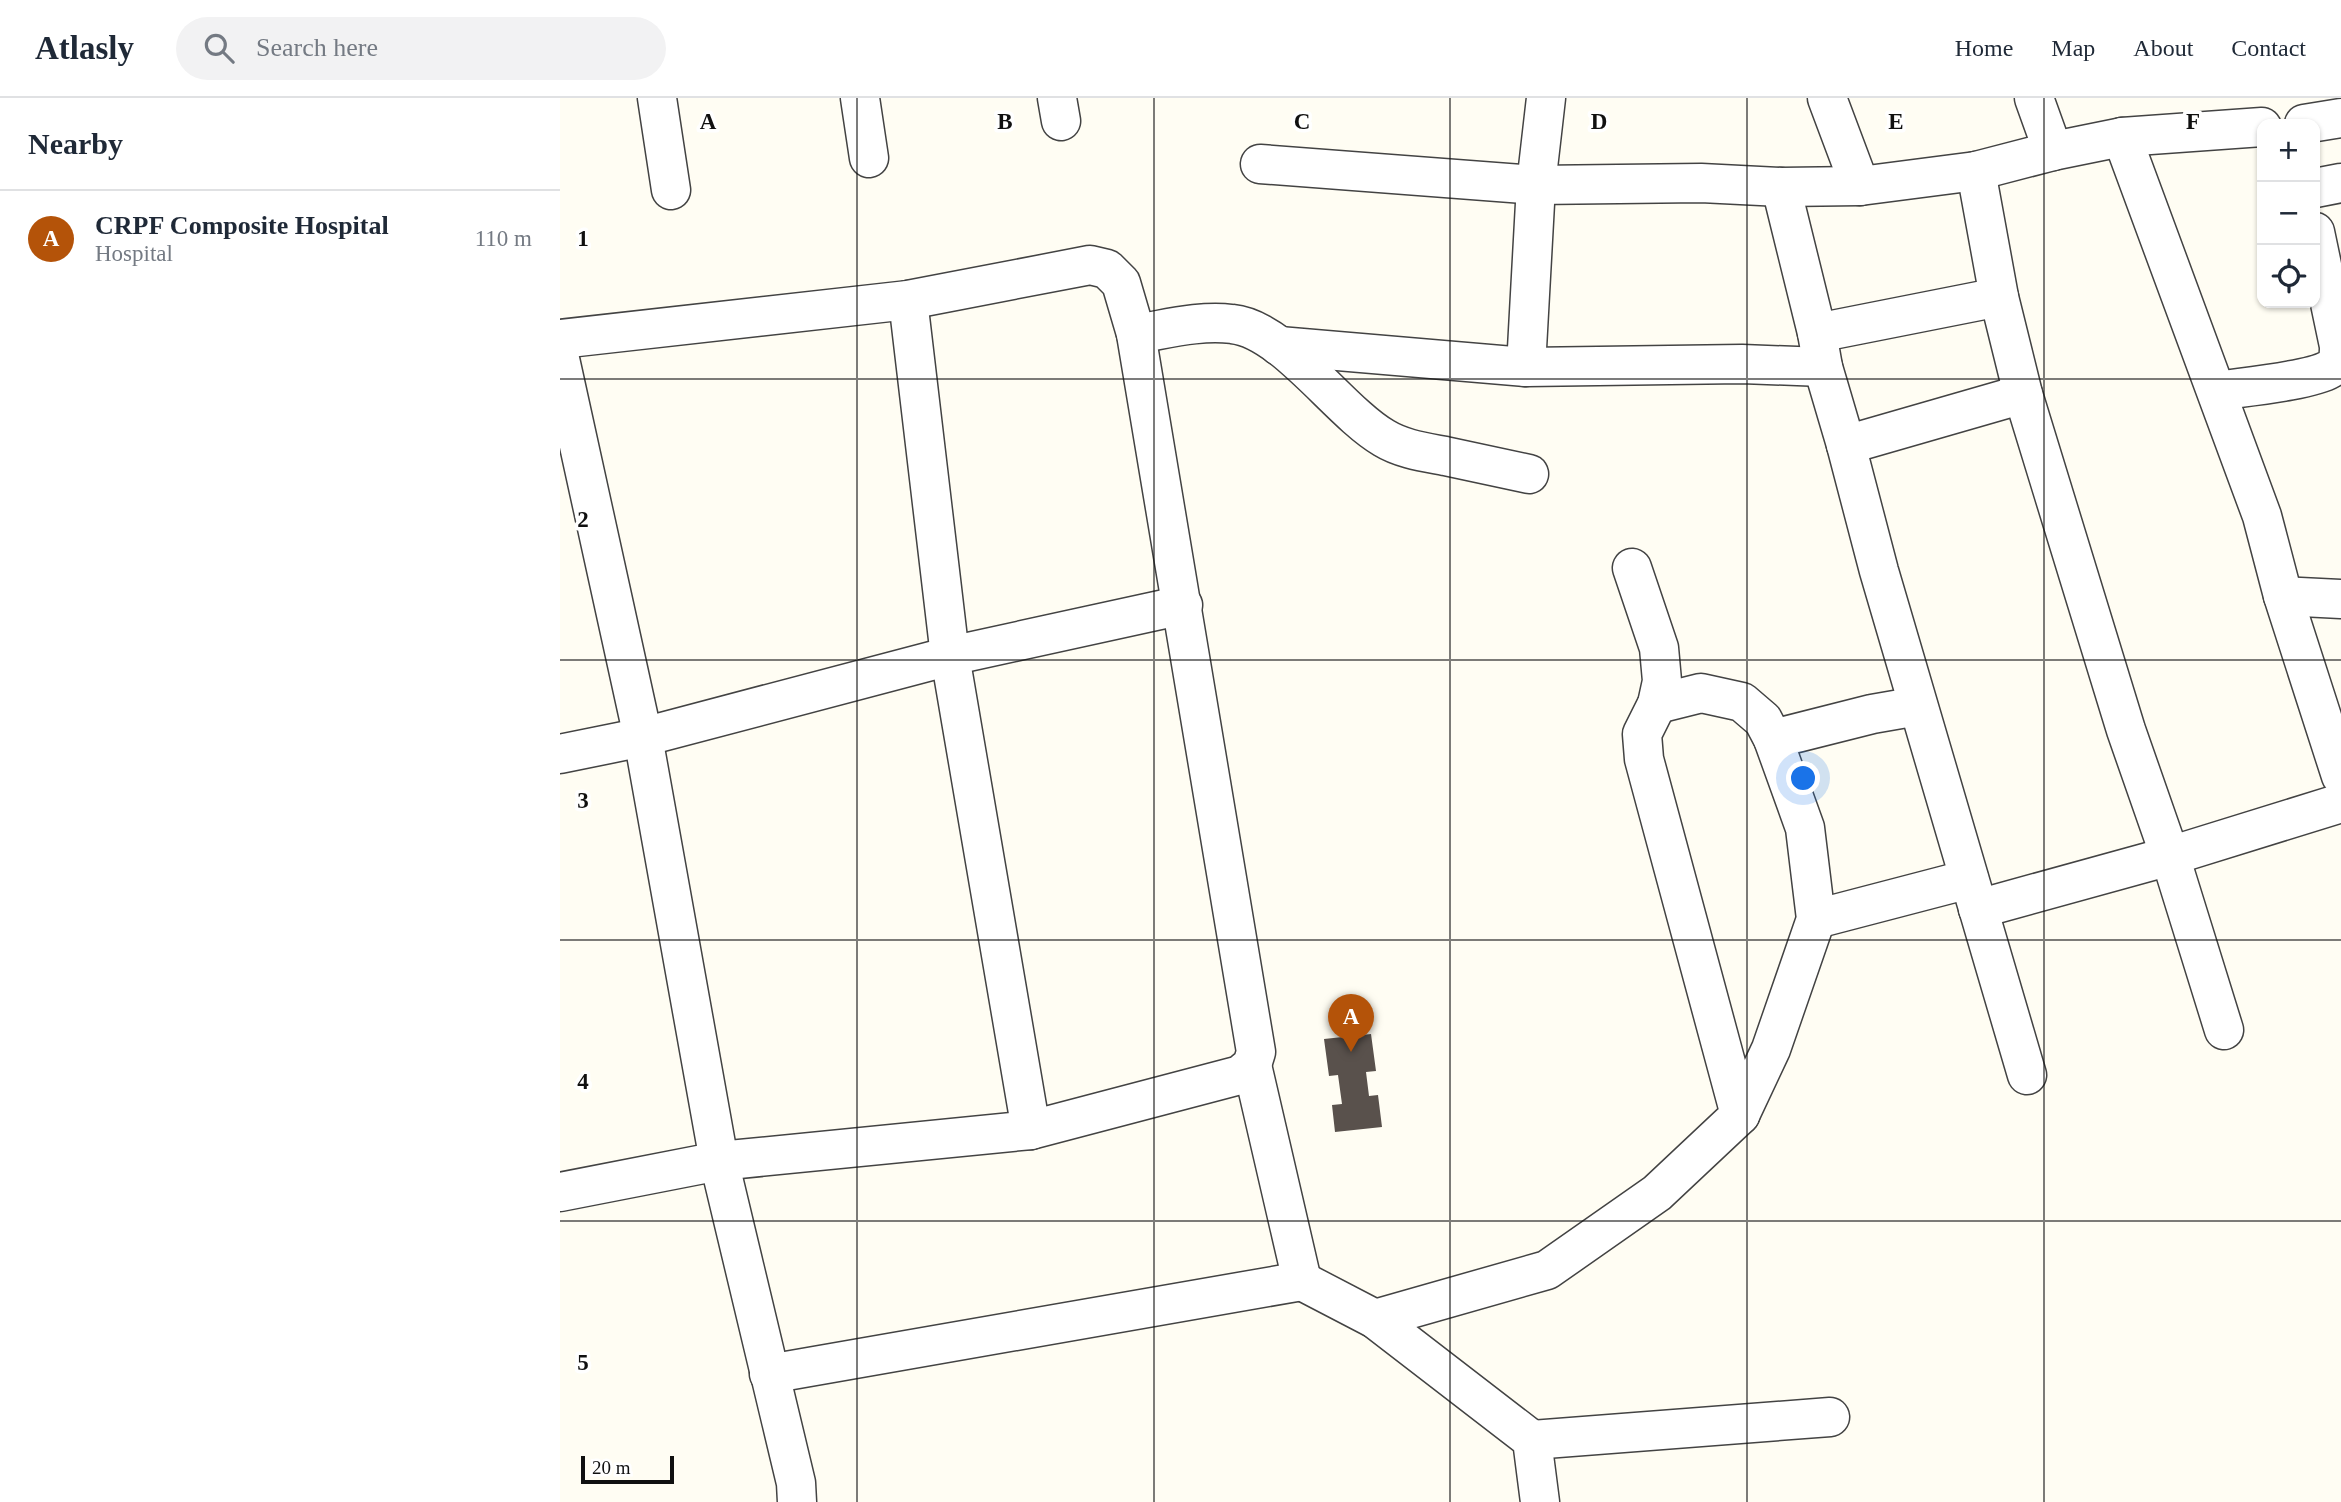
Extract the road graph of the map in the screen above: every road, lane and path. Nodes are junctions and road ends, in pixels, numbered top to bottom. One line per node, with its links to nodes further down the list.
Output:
1 (657, 98): 20 (street)
2 (860, 98): 12 (street)
3 (1546, 98): 16 (street)
4 (1828, 98): 17 (street)
5 (2034, 98): 11 (street)
6 (2199, 114): 9 (street); 10 (street)
7 (2341, 118): 8 (street)
8 (2320, 121)
9 (2257, 126)
10 (2122, 137): 11 (street); 30 (street)
11 (2053, 151): 14 (street)
12 (869, 158)
13 (1260, 164): 16 (street)
14 (1976, 171): 17 (street); 22 (street)
15 (2341, 183): 19 (street)
16 (1536, 185): 18 (street); 29 (street)
17 (1860, 186): 18 (street)
18 (1781, 187): 27 (street)
19 (2320, 187)
20 (671, 190)
21 (2318, 245): 30 (street)
22 (1999, 297): 27 (street); 31 (street)
23 (908, 300): 24 (street); 25 (street); 38 (street)
24 (1136, 334): 26 (street); 37 (street)
25 (560, 340)
26 (1279, 346): 29 (street); 33 (street)
27 (1820, 350): 29 (street); 32 (street)
28 (560, 359): 41 (street)
29 (1526, 367)
30 (2217, 391): 35 (street)
31 (2023, 394): 32 (street); 46 (street)
32 (1846, 444): 40 (street)
33 (1529, 474)
34 (1632, 568): 39 (street)
35 (2283, 596): 36 (street); 44 (street)
36 (2341, 598)
37 (1183, 605): 38 (street); 50 (street)
38 (950, 656): 41 (street); 53 (street)
39 (1657, 704): 42 (street); 52 (street)
40 (1918, 706): 42 (street); 47 (street)
41 (643, 737): 43 (street); 54 (street)
42 (1773, 739): 48 (street)
43 (560, 754)
44 (2341, 776)
45 (2341, 803): 46 (street)
46 (2170, 856): 47 (street); 49 (street)
47 (1974, 894): 48 (street); 51 (street)
48 (1816, 919): 52 (street)
49 (2224, 1030)
50 (1252, 1065): 53 (street); 56 (street)
51 (2027, 1075)
52 (1740, 1115): 57 (street)
53 (1031, 1130): 54 (street)
54 (719, 1161): 55 (street); 58 (street)
55 (560, 1192)
56 (1302, 1282): 57 (street); 58 (street)
57 (1375, 1319): 60 (street)
58 (769, 1374): 61 (street)
59 (1830, 1417): 60 (street)
60 (1532, 1440): 62 (street)
61 (797, 1502)
62 (1540, 1502)

